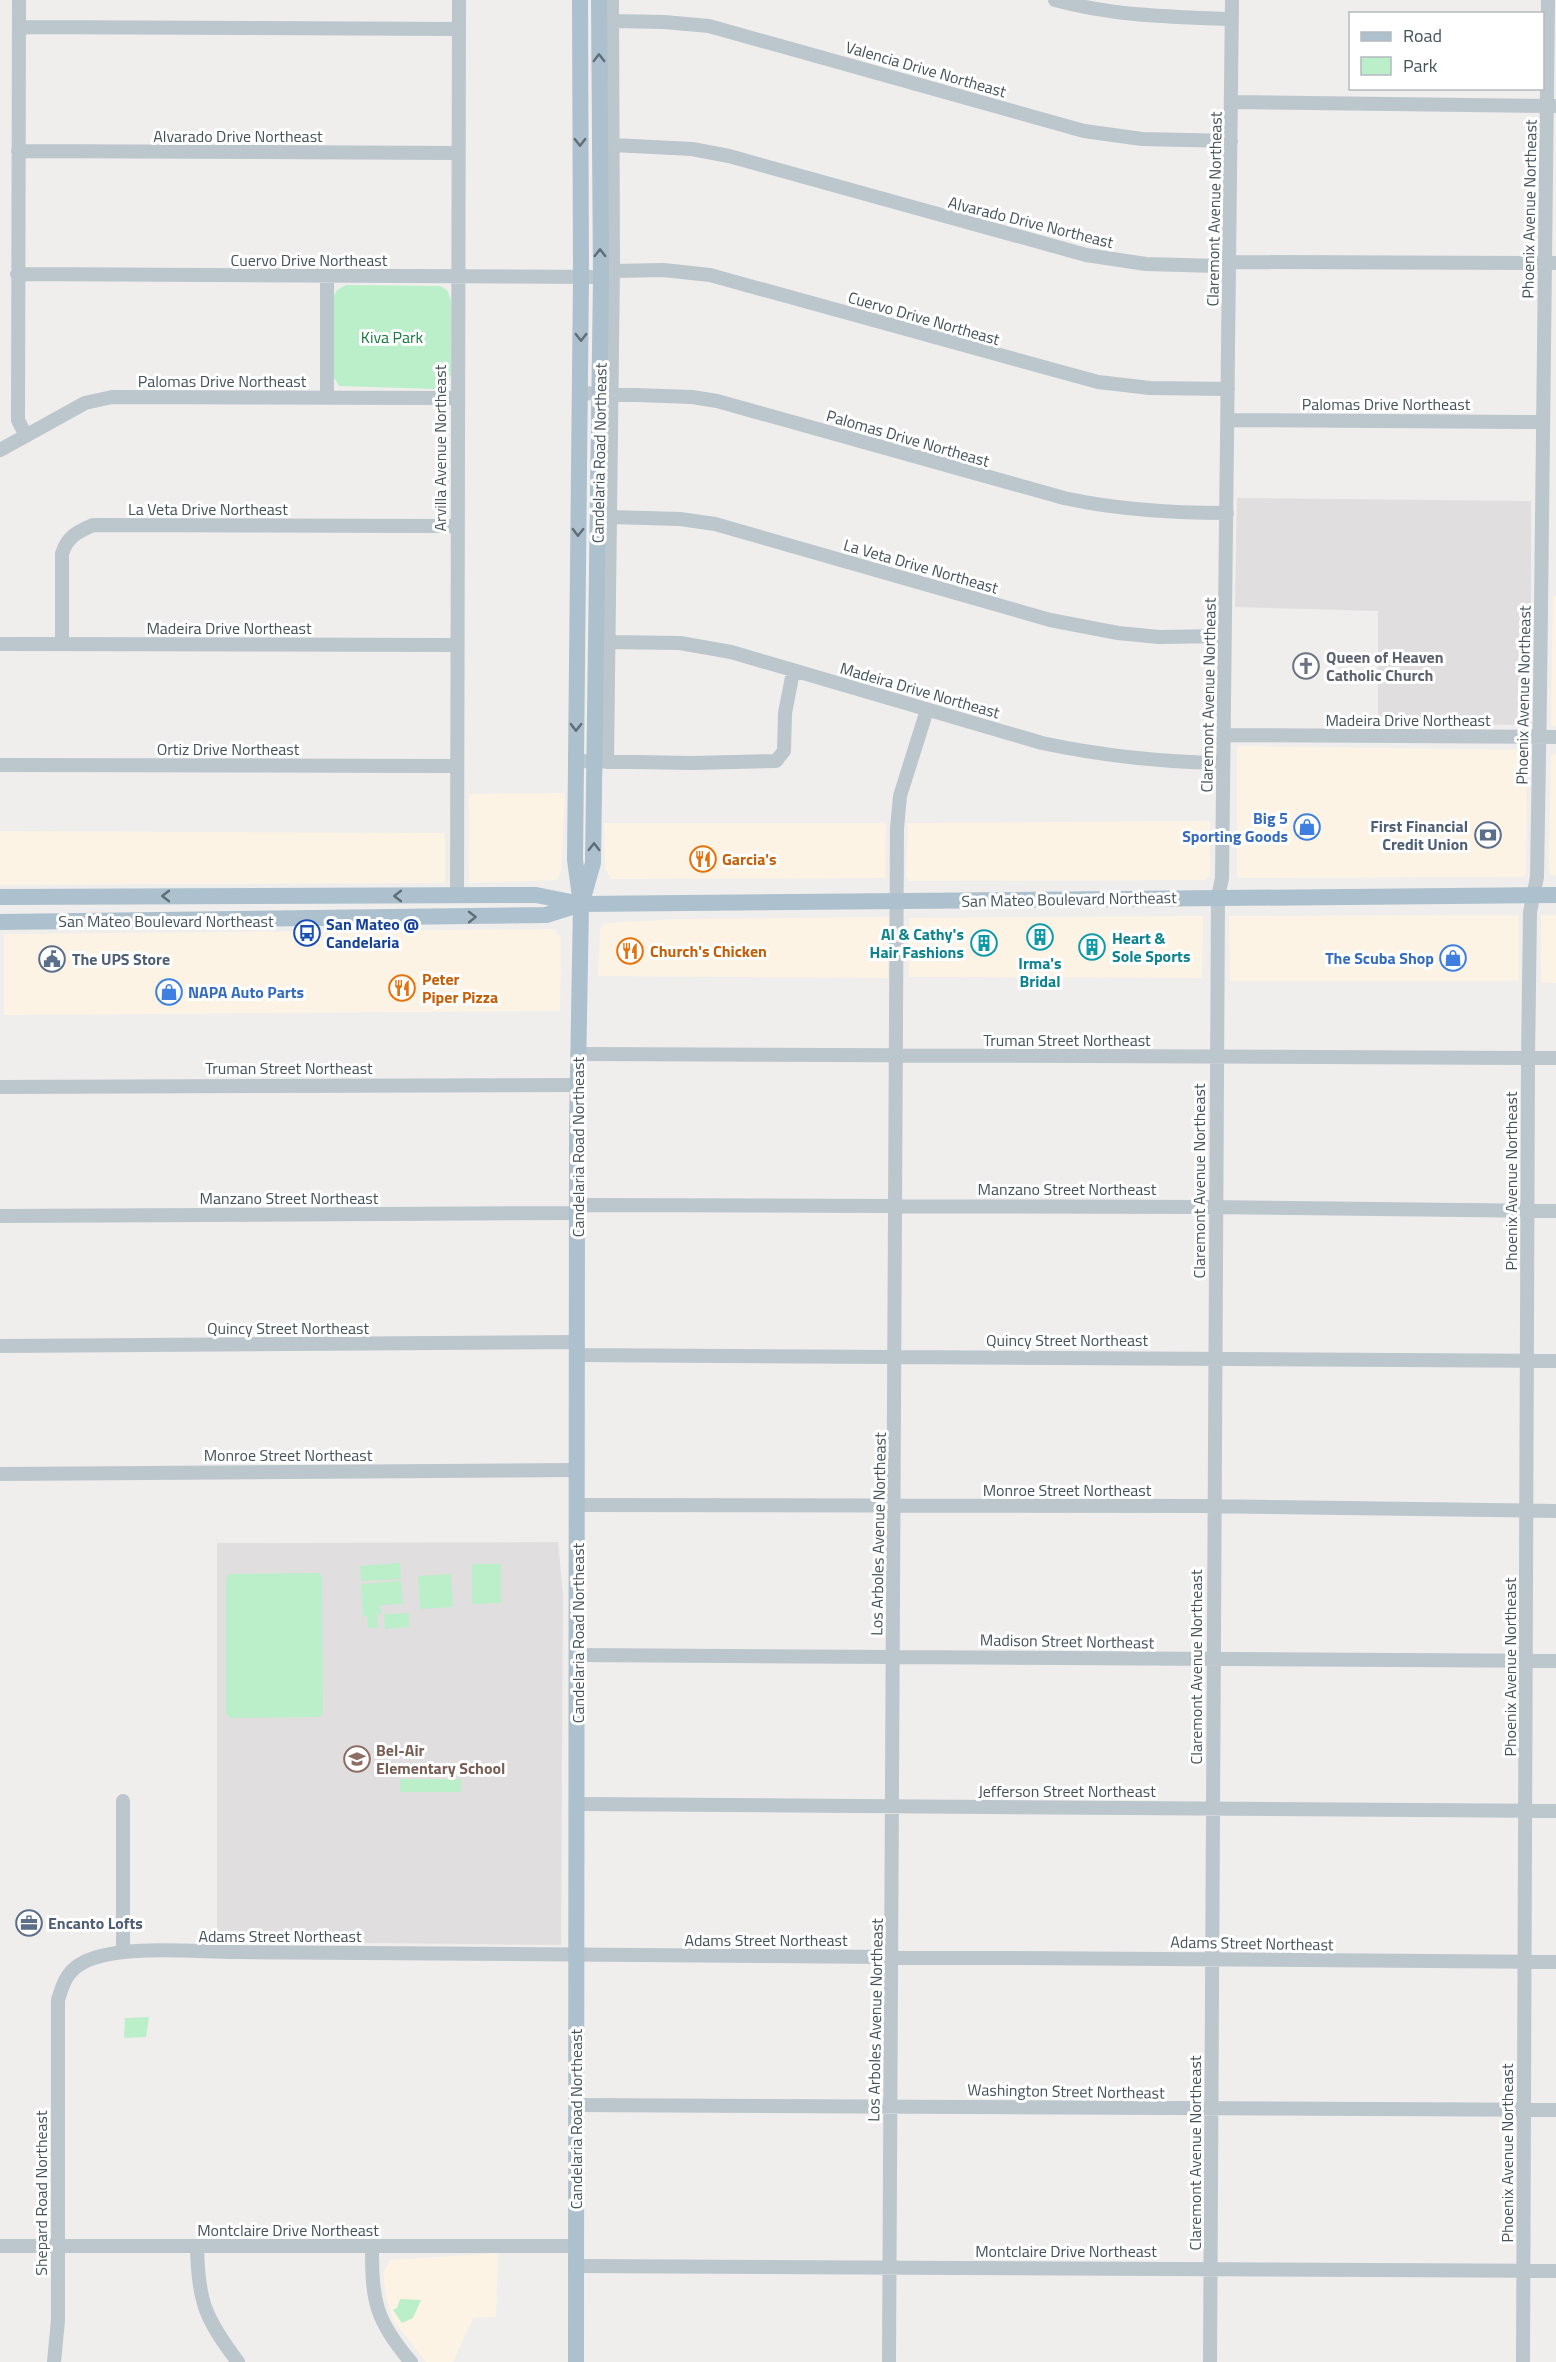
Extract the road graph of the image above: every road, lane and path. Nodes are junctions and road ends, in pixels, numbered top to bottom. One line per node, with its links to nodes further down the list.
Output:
1 (18, 0): 11 (street)
2 (459, 0): 12 (street, Arvilla Avenue Northeast)
3 (580, 0): 24 (main road, Candelaria Road Northeast, one-way to 24)
4 (599, 0): 22 (main road, Candelaria Road Northeast, one-way to 4)
5 (612, 0): 10 (street)
6 (1055, 0): 9 (street)
7 (1232, 0): 9 (street, Claremont Avenue Northeast)
8 (1548, 0): 14 (street, Phoenix Avenue Northeast)
9 (1232, 19): 13 (street, Claremont Avenue Northeast)
10 (612, 21): 15 (street, Valencia Drive Northeast); 16 (street)
11 (19, 27): 12 (street); 17 (street)
12 (459, 29): 18 (street, Arvilla Avenue Northeast)
13 (1232, 102): 14 (street); 15 (street, Claremont Avenue Northeast)
14 (1552, 106): 20 (street, Phoenix Avenue Northeast)
15 (1231, 141): 19 (street, Claremont Avenue Northeast)
16 (613, 145): 19 (street, Alvarado Drive Northeast); 22 (street)
17 (18, 151): 18 (street, Alvarado Drive Northeast); 21 (street)
18 (458, 153): 23 (street, Arvilla Avenue Northeast)
19 (1230, 262): 20 (street, Alvarado Drive Northeast); 26 (street, Claremont Avenue Northeast)
20 (1550, 263): 32 (street, Phoenix Avenue Northeast)
21 (17, 274): 25 (street, Cuervo Drive Northeast); 33 (street)
22 (607, 274): 24 (street, Cuervo Drive Northeast); 26 (street, Cuervo Drive Northeast); 28 (main road, Candelaria Road Northeast)
23 (457, 277): 24 (street, Cuervo Drive Northeast); 25 (street, Cuervo Drive Northeast); 30 (street, Arvilla Avenue Northeast)
24 (581, 277): 27 (main road, Candelaria Road Northeast, one-way to 27)
25 (327, 278): 29 (street)
26 (1228, 389): 31 (street, Claremont Avenue Northeast)
27 (580, 393): 28 (street, Palomas Drive Northeast); 48 (main road, Candelaria Road Northeast, one-way to 48)
28 (606, 393): 35 (street, Palomas Drive Northeast); 36 (street); 49 (main road, Candelaria Road Northeast)
29 (327, 397): 30 (street, Palomas Drive Northeast); 33 (street, Palomas Drive Northeast)
30 (457, 398): 37 (street, Arvilla Avenue Northeast)
31 (1228, 420): 32 (street, Palomas Drive Northeast); 35 (street, Claremont Avenue Northeast)
32 (1543, 422): 46 (street, Phoenix Avenue Northeast)
33 (26, 436): 34 (street, Palomas Drive Northeast)
34 (0, 450)
35 (1227, 513): 38 (street, Claremont Avenue Northeast)
36 (610, 517): 38 (street, La Veta Drive Northeast); 39 (street)
37 (457, 526): 41 (street, La Veta Drive Northeast); 42 (street, Arvilla Avenue Northeast)
38 (1225, 636): 45 (street, Claremont Avenue Northeast)
39 (609, 642): 43 (street, Madeira Drive Northeast); 49 (street)
40 (0, 644): 41 (street, Madeira Drive Northeast)
41 (62, 644): 42 (street, Madeira Drive Northeast)
42 (457, 645): 52 (street, Arvilla Avenue Northeast)
43 (793, 672): 44 (street, Madeira Drive Northeast); 49 (street)
44 (927, 710): 50 (street, Madeira Drive Northeast); 58 (street, Los Arboles Avenue Northeast)
45 (1224, 735): 46 (street, Madeira Drive Northeast); 50 (street, Claremont Avenue Northeast)
46 (1539, 737): 47 (street, Madeira Drive Northeast); 53 (street, Phoenix Avenue Northeast)
47 (1556, 737)
48 (576, 761): 49 (street); 59 (main road, Candelaria Road Northeast)
49 (601, 762): 59 (main road, Candelaria Road Northeast, one-way to 49)
50 (1223, 763): 57 (street, Claremont Avenue Northeast)
51 (0, 765): 52 (street, Ortiz Drive Northeast)
52 (457, 766): 55 (street, Arvilla Avenue Northeast)
53 (1533, 895): 54 (main road, San Mateo Boulevard Northeast); 57 (main road, San Mateo Boulevard Northeast); 65 (street, Phoenix Avenue Northeast)
54 (1556, 895)
55 (457, 896): 56 (main road, San Mateo Boulevard Northeast, one-way to 56); 59 (main road, San Mateo Boulevard Northeast); 60 (main road)
56 (0, 897)
57 (1218, 897): 58 (main road, San Mateo Boulevard Northeast); 64 (street, Claremont Avenue Northeast)
58 (897, 901): 59 (main road, San Mateo Boulevard Northeast); 63 (street, Los Arboles Avenue Northeast)
59 (581, 904): 60 (main road, San Mateo Boulevard Northeast, one-way to 59); 62 (main road, Candelaria Road Northeast)
60 (339, 920): 61 (main road, San Mateo Boulevard Northeast)
61 (0, 922)
62 (578, 1054): 63 (street, Truman Street Northeast); 67 (main road, Candelaria Road Northeast)
63 (896, 1056): 64 (street, Truman Street Northeast); 69 (street, Los Arboles Avenue Northeast)
64 (1216, 1057): 65 (street, Truman Street Northeast); 70 (street, Claremont Avenue Northeast)
65 (1528, 1058): 66 (street, Truman Street Northeast); 72 (street, Phoenix Avenue Northeast)
66 (1556, 1058)
67 (578, 1085): 68 (street, Truman Street Northeast); 71 (main road, Candelaria Road Northeast)
68 (0, 1087)
69 (896, 1205): 70 (street, Manzano Street Northeast); 71 (street, Manzano Street Northeast); 77 (street, Los Arboles Avenue Northeast)
70 (1214, 1207): 72 (street, Manzano Street Northeast); 78 (street, Claremont Avenue Northeast)
71 (578, 1209): 74 (street, Manzano Street Northeast); 76 (main road, Candelaria Road Northeast)
72 (1528, 1211): 73 (street, Manzano Street Northeast); 79 (street, Phoenix Avenue Northeast)
73 (1556, 1211)
74 (0, 1216)
75 (0, 1346): 76 (street, Quincy Street Northeast)
76 (577, 1349): 77 (street, Quincy Street Northeast); 81 (main road, Candelaria Road Northeast)
77 (896, 1356): 78 (street, Quincy Street Northeast); 84 (street, Los Arboles Avenue Northeast)
78 (1214, 1357): 79 (street, Quincy Street Northeast); 85 (street, Claremont Avenue Northeast)
79 (1527, 1361): 80 (street, Quincy Street Northeast); 86 (street, Phoenix Avenue Northeast)
80 (1556, 1361)
81 (577, 1470): 82 (street, Monroe Street Northeast); 83 (main road, Candelaria Road Northeast)
82 (0, 1474)
83 (578, 1505): 84 (street, Monroe Street Northeast); 88 (main road, Candelaria Road Northeast)
84 (895, 1506): 85 (street, Monroe Street Northeast); 89 (street, Los Arboles Avenue Northeast)
85 (1214, 1506): 86 (street, Monroe Street Northeast); 90 (street, Claremont Avenue Northeast)
86 (1527, 1510): 87 (street, Monroe Street Northeast); 91 (street, Phoenix Avenue Northeast)
87 (1556, 1511)
88 (578, 1655): 89 (street, Madison Street Northeast); 94 (main road, Candelaria Road Northeast)
89 (894, 1656): 90 (street, Madison Street Northeast); 95 (street, Los Arboles Avenue Northeast)
90 (1212, 1659): 91 (street, Madison Street Northeast); 96 (street, Claremont Avenue Northeast)
91 (1526, 1660): 92 (street, Madison Street Northeast); 97 (street, Phoenix Avenue Northeast)
92 (1556, 1660)
93 (123, 1801): 99 (street)
94 (578, 1804): 95 (street, Jefferson Street Northeast); 100 (main road, Candelaria Road Northeast)
95 (893, 1807): 96 (street, Jefferson Street Northeast); 101 (street, Los Arboles Avenue Northeast)
96 (1213, 1809): 97 (street, Jefferson Street Northeast); 102 (street, Claremont Avenue Northeast)
97 (1525, 1811): 98 (street, Jefferson Street Northeast); 103 (street, Phoenix Avenue Northeast)
98 (1556, 1811)
99 (123, 1952): 100 (street, Adams Street Northeast); 105 (street, Adams Street Northeast)
100 (577, 1955): 101 (street, Adams Street Northeast); 106 (main road, Candelaria Road Northeast)
101 (892, 1957): 102 (street, Adams Street Northeast); 107 (street, Los Arboles Avenue Northeast)
102 (1212, 1959): 103 (street, Adams Street Northeast); 108 (street, Claremont Avenue Northeast)
103 (1524, 1962): 104 (street, Adams Street Northeast); 109 (street, Phoenix Avenue Northeast)
104 (1556, 1962)
105 (57, 2023): 114 (street, Shepard Road Northeast)
106 (576, 2105): 107 (street, Washington Street Northeast); 113 (main road, Candelaria Road Northeast)
107 (890, 2105): 108 (street, Washington Street Northeast); 117 (street, Los Arboles Avenue Northeast)
108 (1211, 2109): 109 (street, Washington Street Northeast); 118 (street, Claremont Avenue Northeast)
109 (1524, 2110): 110 (street, Washington Street Northeast); 119 (street, Phoenix Avenue Northeast)
110 (1556, 2110)
111 (0, 2246): 114 (street, Montclaire Drive Northeast)
112 (197, 2246): 114 (street, Montclaire Drive Northeast); 115 (street, Montclaire Drive Northeast); 122 (street)
113 (576, 2246): 115 (street, Montclaire Drive Northeast); 116 (main road, Candelaria Road Northeast)
114 (58, 2247): 121 (street, Shepard Road Northeast)
115 (372, 2247): 123 (street)
116 (576, 2266): 117 (street, Montclaire Drive Northeast); 124 (main road, Candelaria Road Northeast)
117 (890, 2266): 118 (street, Montclaire Drive Northeast); 125 (street, Los Arboles Avenue Northeast)
118 (1211, 2269): 119 (street, Montclaire Drive Northeast); 126 (street, Claremont Avenue Northeast)
119 (1522, 2271): 120 (street, Montclaire Drive Northeast); 127 (street, Phoenix Avenue Northeast)
120 (1556, 2271)
121 (54, 2362)
122 (238, 2362)
123 (411, 2362)
124 (576, 2362)
125 (889, 2362)
126 (1210, 2362)
127 (1523, 2362)

